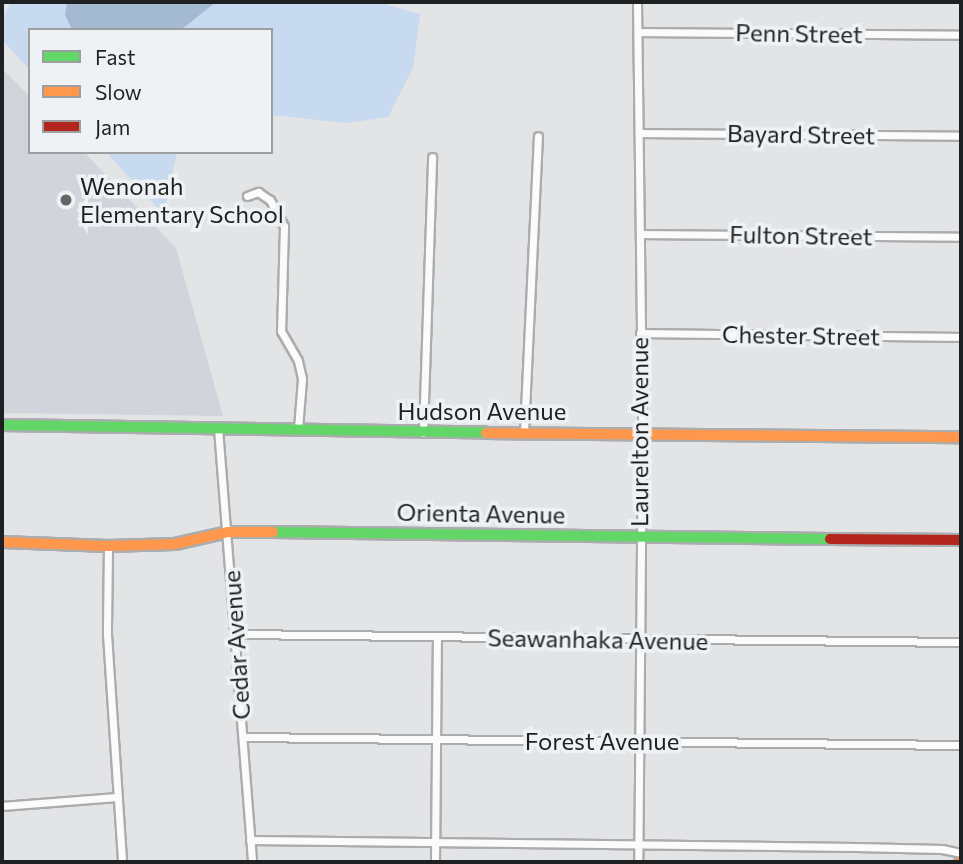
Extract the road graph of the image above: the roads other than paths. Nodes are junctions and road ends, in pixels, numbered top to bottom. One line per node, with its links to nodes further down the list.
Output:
1 (637, 2): 2 (street, Laurelton Avenue)
2 (638, 32): 3 (street, Penn Street); 4 (street, Laurelton Avenue)
3 (961, 34)
4 (640, 132): 5 (street, Bayard Street); 9 (street, Laurelton Avenue)
5 (961, 135)
6 (538, 136): 16 (street)
7 (432, 158): 17 (street)
8 (247, 195): 15 (street)
9 (640, 233): 10 (street, Fulton Street); 11 (street, Laurelton Avenue)
10 (961, 237)
11 (640, 333): 12 (street, Chester Street); 18 (street, Laurelton Avenue)
12 (961, 337)
13 (2, 425): 14 (street, Hudson Avenue)
14 (218, 428): 15 (street, Hudson Avenue); 20 (street, Cedar Avenue)
15 (298, 429): 17 (street, Hudson Avenue)
16 (524, 432): 17 (street, Hudson Avenue); 18 (street, Hudson Avenue)
17 (424, 433)
18 (642, 434): 19 (street, Hudson Avenue); 21 (street, Laurelton Avenue)
19 (961, 438)
20 (228, 532): 21 (street, Orienta Avenue); 24 (street, Orienta Avenue); 25 (street, Cedar Avenue)
21 (639, 537): 22 (street, Orienta Avenue); 27 (street, Laurelton Avenue)
22 (961, 541)
23 (2, 542): 24 (street, Orienta Avenue)
24 (108, 546): 33 (street)
25 (234, 634): 26 (street, Seawanhaka Avenue); 29 (street, Cedar Avenue)
26 (437, 637): 27 (street, Seawanhaka Avenue); 30 (street)
27 (641, 639): 28 (street, Seawanhaka Avenue); 31 (street, Laurelton Avenue)
28 (961, 642)
29 (243, 737): 30 (street, Forest Avenue); 35 (street, Cedar Avenue)
30 (435, 740): 31 (street, Forest Avenue); 36 (street)
31 (640, 741): 32 (street, Forest Avenue); 37 (street, Laurelton Avenue)
32 (961, 745)
33 (117, 797): 34 (street); 39 (street)
34 (2, 806)
35 (250, 840): 36 (street); 40 (street, Cedar Avenue)
36 (435, 843): 37 (street); 41 (street)
37 (638, 845): 38 (street); 42 (street, Laurelton Avenue)
38 (961, 853)
39 (122, 862)
40 (252, 862)
41 (435, 862)
42 (638, 862)

